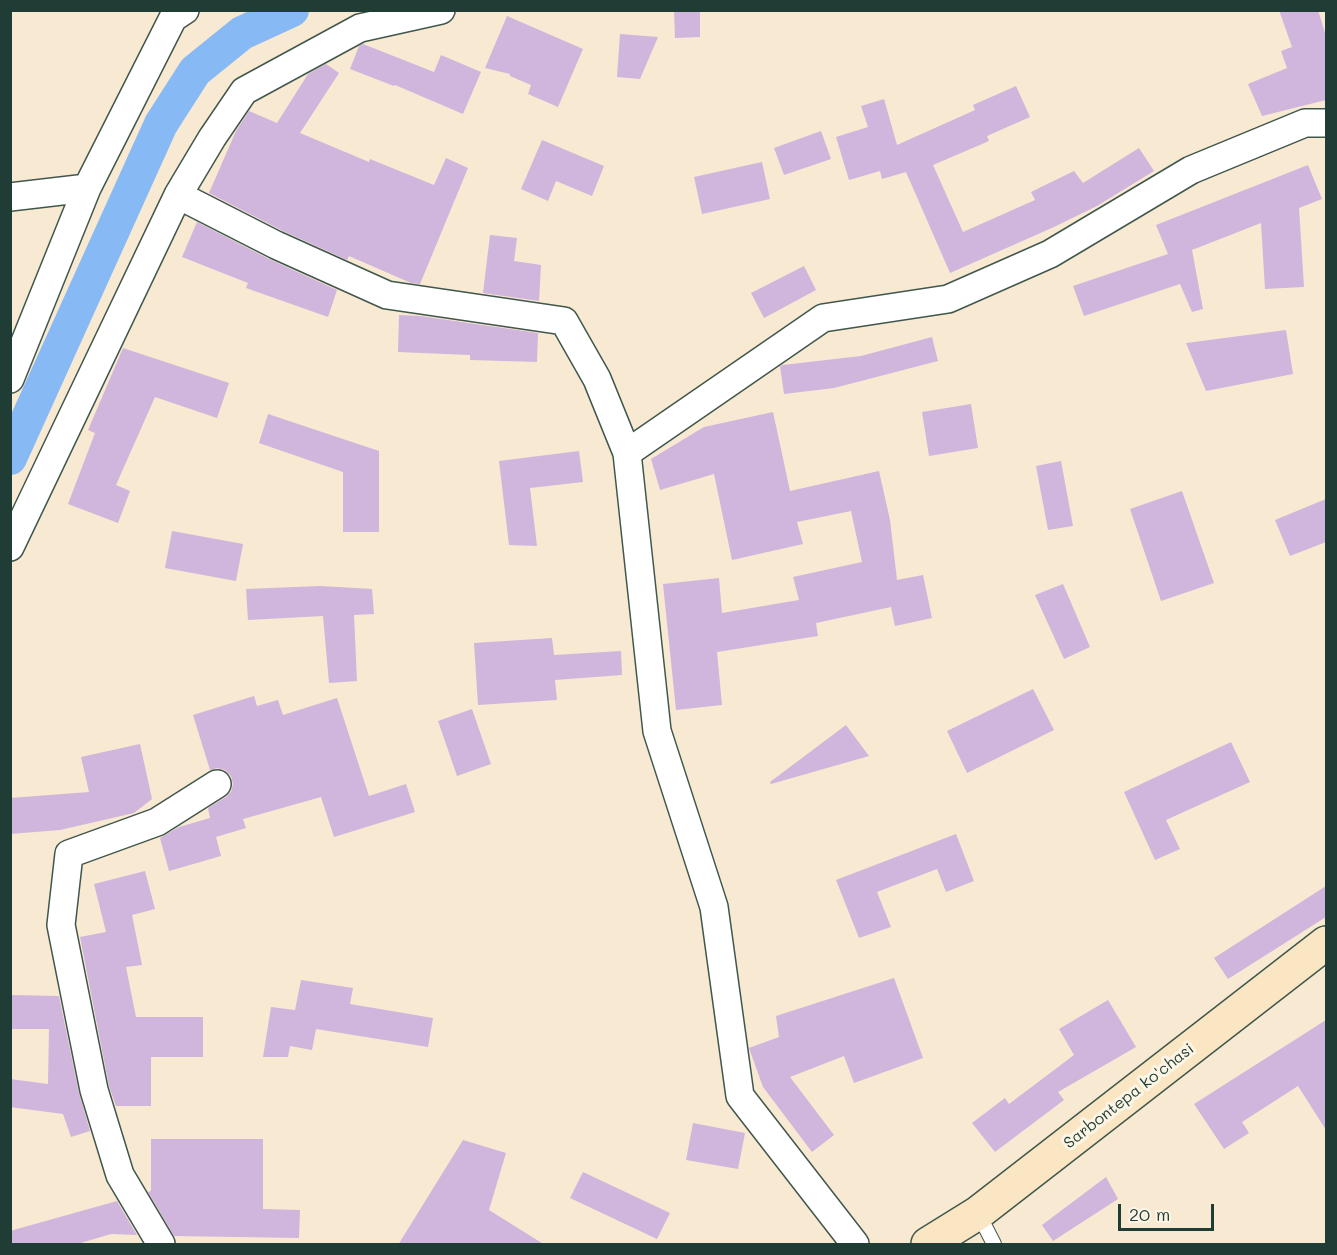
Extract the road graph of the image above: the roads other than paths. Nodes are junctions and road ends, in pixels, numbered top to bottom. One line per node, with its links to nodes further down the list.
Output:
1 (185, 10): 4 (street)
2 (441, 10): 5 (street)
3 (1326, 123): 8 (street)
4 (87, 188): 6 (street); 7 (street)
5 (178, 195): 8 (street); 9 (street)
6 (10, 197)
7 (10, 379)
8 (627, 453): 14 (street)
9 (10, 546)
10 (217, 784): 13 (street)
11 (1326, 943): 12 (street, Sarbontepa ko'chasi)
12 (978, 1213): 15 (street, Sarbontepa ko'chasi); 16 (lane)
13 (161, 1245)
14 (855, 1245)
15 (928, 1245)
16 (994, 1245)

